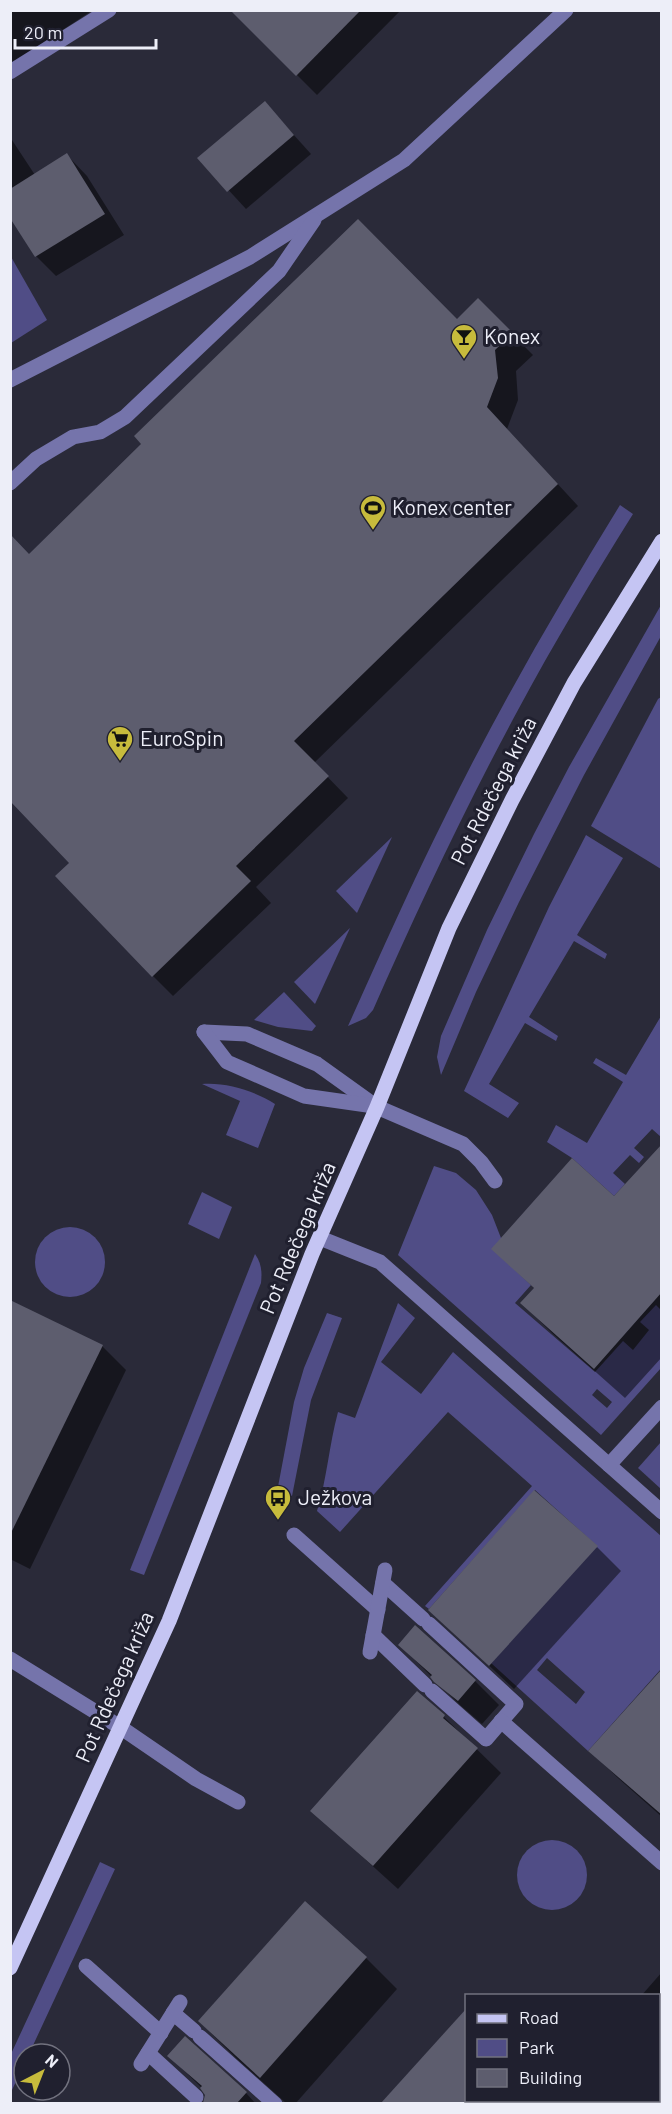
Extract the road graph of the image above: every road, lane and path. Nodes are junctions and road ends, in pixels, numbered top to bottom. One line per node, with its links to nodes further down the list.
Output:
1 (109, 10): 3 (street)
2 (566, 10): 4 (street)
3 (10, 72)
4 (317, 215): 5 (street); 6 (street)
5 (10, 380)
6 (10, 483)
7 (662, 541): 8 (main road, Pot Rdečega križa)
8 (377, 1107): 8 (street); 9 (street); 10 (main road, Pot Rdečega križa)
9 (495, 1181)
10 (320, 1238): 12 (street); 20 (main road, Pot Rdečega križa)
11 (662, 1407): 12 (street)
12 (609, 1466): 13 (street)
13 (662, 1512)
14 (294, 1535): 15 (street)
15 (378, 1610): 16 (street); 19 (street)
16 (372, 1635): 17 (street); 19 (street)
17 (370, 1652)
18 (10, 1659): 20 (street)
19 (501, 1721): 22 (street)
20 (120, 1727): 21 (street); 24 (main road, Pot Rdečega križa)
21 (238, 1802)
22 (662, 1863)
23 (86, 1966): 25 (street)
24 (10, 1968)
25 (160, 2033): 26 (street); 27 (street)
26 (201, 2101)
27 (275, 2103)

